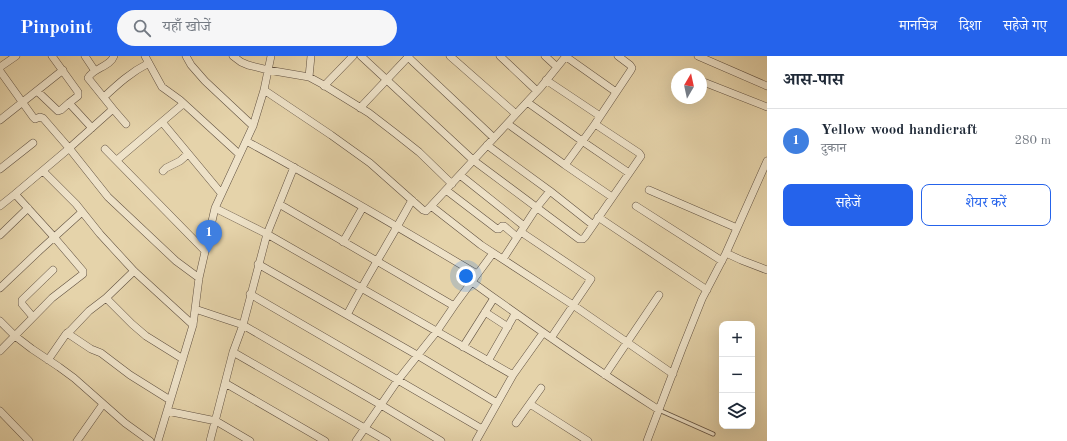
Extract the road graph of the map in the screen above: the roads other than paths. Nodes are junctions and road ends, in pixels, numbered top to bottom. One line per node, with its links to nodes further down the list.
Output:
1 (16, 56): 20 (street)
2 (52, 56): 22 (street)
3 (85, 56): 25 (street)
4 (114, 56): 25 (street)
5 (145, 56): 19 (street)
6 (186, 56): 51 (street)
7 (233, 56): 23 (street)
8 (271, 56): 23 (street)
9 (311, 56): 26 (street)
10 (353, 56): 30 (street)
11 (450, 56): 44 (street)
12 (500, 56): 34 (street)
13 (545, 56): 21 (street)
14 (566, 56): 21 (street); 35 (street)
15 (618, 56): 35 (street)
16 (698, 56): 31 (street)
17 (363, 57): 27 (street)
18 (409, 57): 27 (street); 53 (street)
19 (149, 63): 36 (street); 40 (street)
20 (0, 67)
21 (557, 67): 28 (street)
22 (63, 70): 33 (street); 39 (street)
23 (268, 70): 26 (street); 32 (street)
24 (0, 71): 38 (street)
25 (95, 71): 36 (street)
26 (309, 77): 30 (street)
27 (387, 80): 42 (street); 63 (street)
28 (546, 80): 34 (street); 45 (street)
29 (707, 83): 41 (street)
30 (324, 86): 42 (street)
31 (767, 86)
32 (264, 90): 51 (street); 80 (street)
33 (37, 91): 38 (street); 39 (street)
34 (537, 91): 37 (street)
35 (616, 92): 45 (street)
36 (104, 97): 43 (street)
37 (527, 102): 44 (street); 55 (street)
38 (22, 103): 46 (street); 58 (street)
39 (69, 103): 52 (street)
40 (183, 104): 47 (street); 61 (street)
41 (767, 107)
42 (360, 108): 73 (street)
43 (114, 109): 48 (street); 52 (street)
44 (516, 114): 49 (street)
45 (600, 116): 50 (street)
46 (0, 120)
47 (162, 122): 60 (street); 62 (street)
48 (126, 124)
49 (508, 124): 53 (street); 65 (street)
50 (595, 124): 55 (street); 71 (street)
51 (253, 126): 54 (street)
52 (92, 128): 58 (street)
53 (494, 138): 57 (street)
54 (246, 141): 61 (street); 66 (street)
55 (582, 141): 65 (street); 71 (street)
56 (33, 142): 67 (street)
57 (488, 145): 63 (street); 76 (street)
58 (70, 148): 68 (street); 110 (street)
59 (105, 149): 62 (street)
60 (188, 154): 69 (street); 77 (street)
61 (239, 154): 77 (street)
62 (117, 160): 99 (street)
63 (473, 160): 72 (street); 86 (street)
64 (767, 161): 70 (street)
65 (565, 165): 79 (street)
66 (294, 167): 81 (street); 85 (street)
67 (0, 169)
68 (43, 171): 78 (street); 89 (street)
69 (163, 171)
70 (765, 172): 93 (street)
71 (629, 173): 79 (street)
72 (460, 175): 73 (street); 94 (street)
73 (452, 184): 74 (street)
74 (446, 190): 83 (street); 94 (street)
75 (649, 190): 93 (street)
76 (550, 191): 86 (street); 91 (street)
77 (221, 193): 88 (street)
78 (14, 194): 82 (street); 87 (street)
79 (612, 197): 90 (street)
80 (412, 200): 83 (street); 92 (street)
81 (279, 204): 95 (street); 98 (street)
82 (0, 206)
83 (431, 206): 100 (street)
84 (636, 206): 104 (street)
85 (363, 207): 92 (street); 98 (street)
86 (537, 207): 91 (street); 94 (street)
87 (28, 208): 96 (street); 97 (street)
88 (215, 208): 95 (street); 99 (street)
89 (82, 212): 97 (street); 108 (street)
90 (598, 217): 91 (street); 114 (street)
91 (593, 225)
92 (397, 227): 103 (street); 109 (street)
93 (737, 228): 101 (street)
94 (521, 232): 102 (street); 119 (street)
95 (267, 234): 105 (street); 113 (street)
96 (0, 235)
97 (54, 237): 112 (street); 125 (street)
98 (343, 242): 103 (street)
99 (205, 251): 110 (street)
100 (493, 253): 102 (street); 109 (street)
101 (726, 253): 104 (street); 107 (street)
102 (503, 259): 119 (street)
103 (376, 261): 113 (street); 120 (street)
104 (722, 261): 114 (street)
105 (258, 264): 115 (street); 124 (street)
106 (53, 270): 125 (street)
107 (767, 270)
108 (134, 271): 117 (street); 127 (street)
109 (477, 274): 111 (street)
110 (199, 278): 121 (street)
111 (472, 282): 118 (street); 120 (street)
112 (0, 288)
113 (361, 288): 124 (street); 130 (street)
114 (707, 290): 143 (street)
115 (250, 294): 128 (street); 146 (street)
116 (659, 295): 135 (street)
117 (106, 298): 131 (street); 140 (street)
118 (494, 298): 122 (street); 123 (street)
119 (573, 305): 134 (street); 135 (street)
120 (454, 306): 130 (street)
121 (195, 309): 127 (street); 128 (street)
122 (485, 312): 129 (street); 136 (street)
123 (516, 314): 129 (street); 132 (street)
124 (347, 315): 139 (street)
125 (34, 316): 133 (street)
126 (0, 321): 133 (street)
127 (193, 325): 140 (street)
128 (243, 325): 138 (street); 153 (street)
129 (508, 327): 142 (street)
130 (437, 331): 136 (street); 139 (street)
131 (67, 333): 141 (street); 149 (street)
132 (543, 333): 134 (street); 144 (street)
133 (14, 336): 137 (street); 141 (street)
134 (551, 338): 145 (street)
135 (627, 342): 143 (street); 145 (street)
136 (464, 347): 142 (street)
137 (0, 351)
138 (233, 352): 147 (street); 159 (street)
139 (417, 355): 146 (street); 150 (street)
140 (183, 359): 149 (street)
141 (48, 360): 151 (street)
142 (488, 361): 144 (street)
143 (673, 374): 154 (street)
144 (513, 375): 150 (street)
145 (605, 375): 154 (street)
146 (398, 380): 153 (street); 160 (street)
147 (225, 383): 157 (street); 168 (street)
148 (541, 388): 152 (street)
149 (170, 400): 156 (street)
150 (498, 403): 160 (street)
151 (103, 404): 163 (street); 164 (street)
152 (530, 404): 158 (street); 173 (street)
153 (381, 405): 159 (street); 171 (street)
154 (659, 410): 161 (lane); 174 (street)
155 (0, 411): 162 (street)
156 (167, 411): 157 (street); 165 (street)
157 (216, 421): 166 (street); 167 (street)
158 (516, 423)
159 (365, 428): 169 (street); 170 (street)
160 (482, 430): 172 (street)
161 (713, 434)
162 (29, 441)
163 (77, 441)
164 (150, 441)
165 (158, 441)
166 (210, 441)
167 (250, 441)
168 (325, 441)
169 (356, 441)
170 (387, 441)
171 (441, 441)
172 (476, 441)
173 (588, 441)
174 (647, 441)

